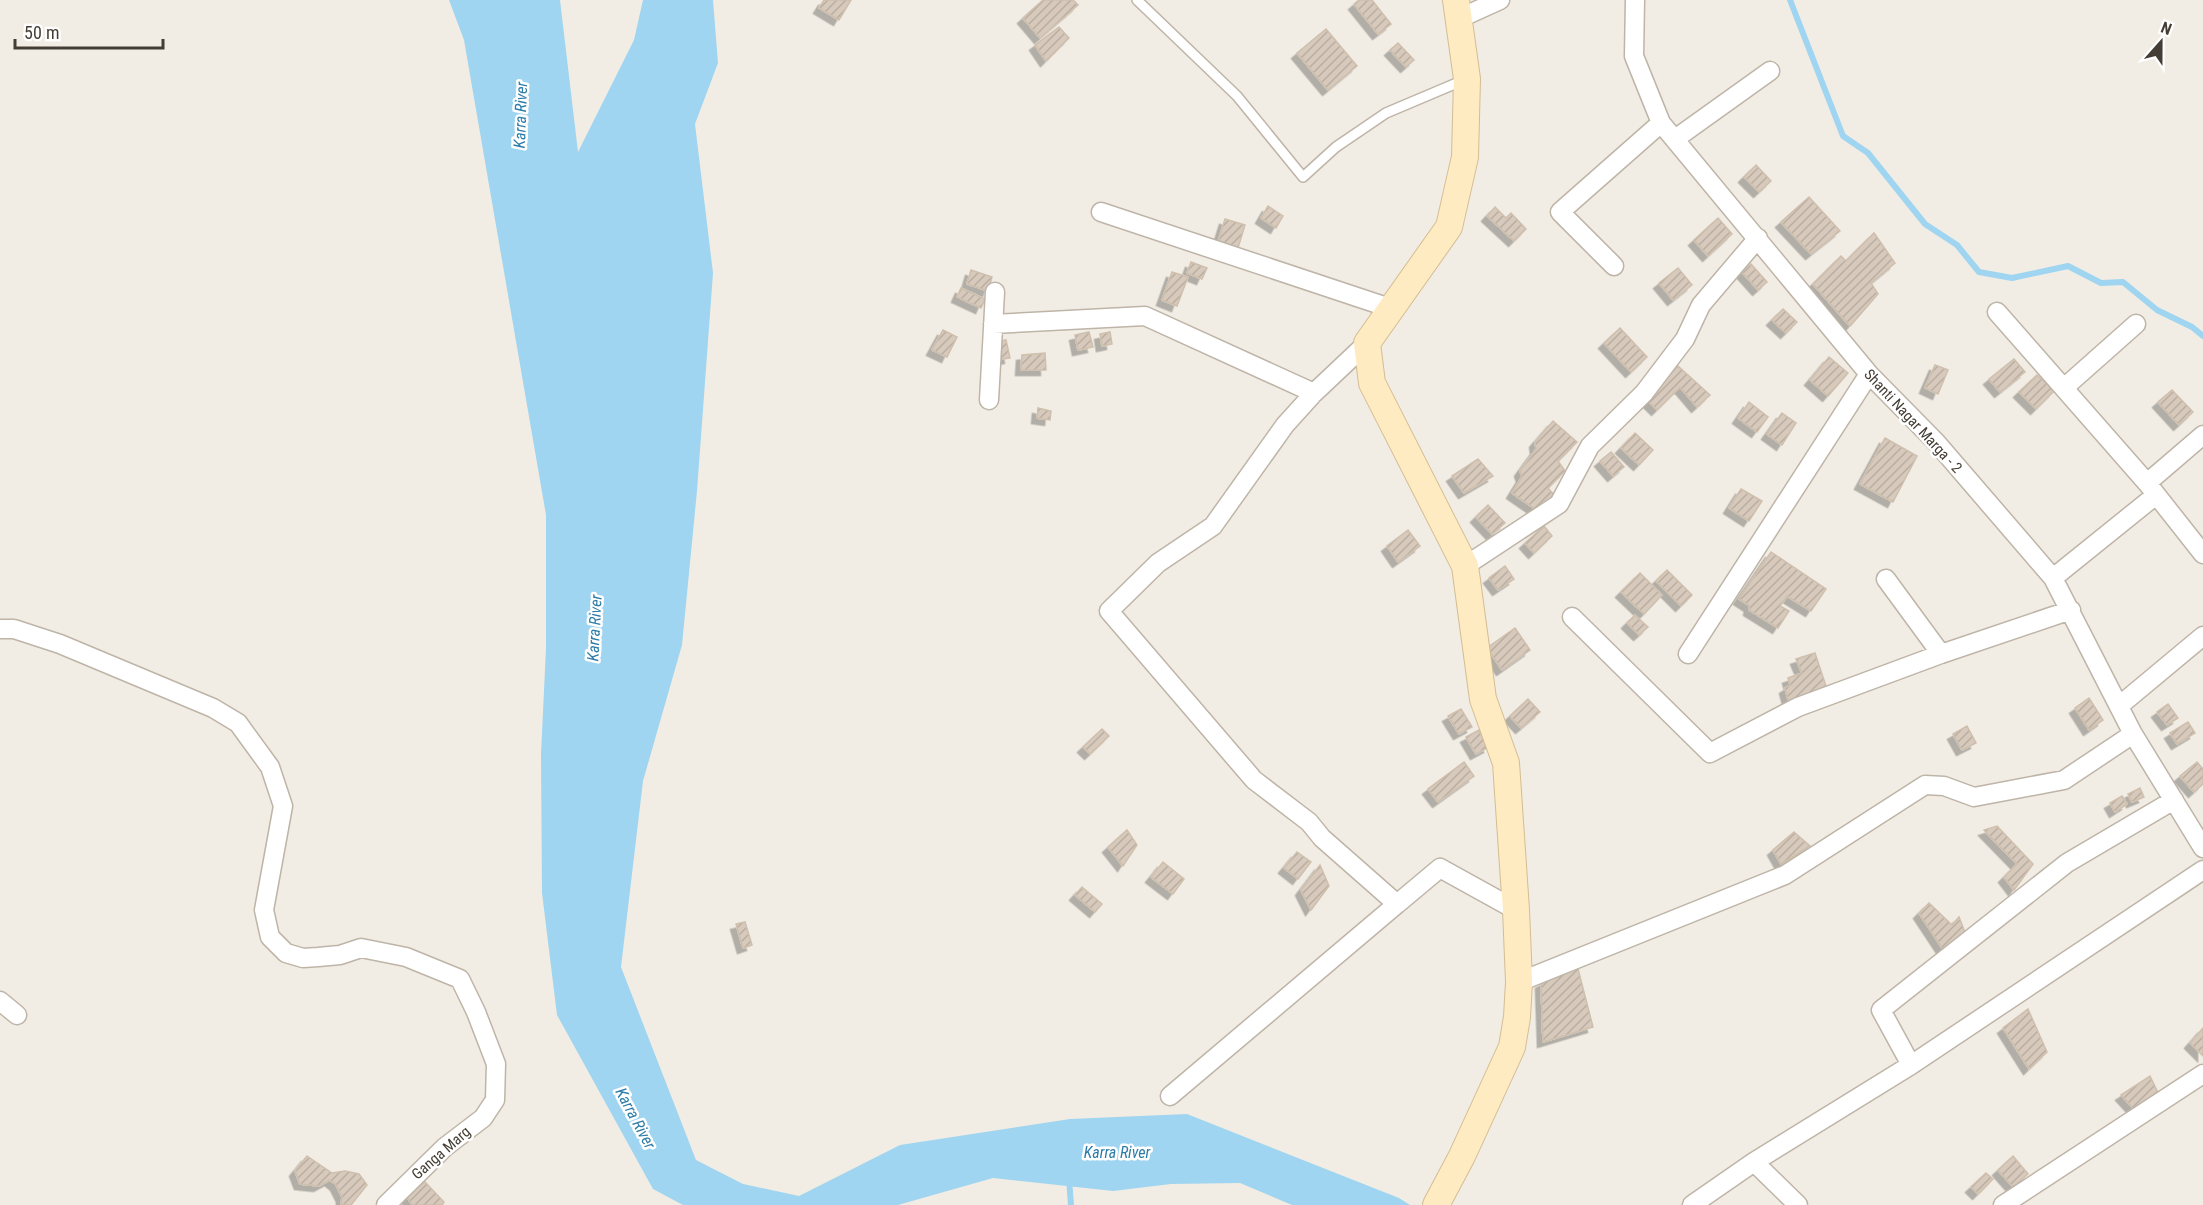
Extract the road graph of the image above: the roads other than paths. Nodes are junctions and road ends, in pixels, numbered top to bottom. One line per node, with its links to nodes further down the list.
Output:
1 (1137, 0): 6 (lane)
2 (1500, 0): 4 (street)
3 (1635, 0): 7 (street, Shanti Nagar Marga - 2)
4 (1457, 10): 6 (main road)
5 (1770, 71): 8 (street)
6 (1467, 79): 13 (main road)
7 (1661, 123): 8 (street, Shanti Nagar Marga - 2); 11 (street)
8 (1675, 139): 10 (street, Shanti Nagar Marga - 2)
9 (1101, 212): 13 (street)
10 (1758, 238): 18 (street, Shanti Nagar Marga - 2); 25 (street)
11 (1614, 266)
12 (996, 291): 15 (street)
13 (1393, 309): 17 (main road)
14 (1997, 312): 19 (street)
15 (993, 324): 20 (street); 21 (street)
16 (2136, 324): 19 (street)
17 (1367, 343): 20 (street); 25 (main road)
18 (1869, 374): 26 (street, Shanti Nagar Marga - 2); 32 (street)
19 (2065, 387): 23 (street)
20 (1314, 393): 39 (street)
21 (989, 400)
22 (2203, 435): 23 (street)
23 (2152, 489): 24 (street); 26 (street)
24 (2203, 554)
25 (1465, 566): 40 (main road)
26 (2053, 578): 28 (street, Shanti Nagar Marga - 2)
27 (1886, 579): 33 (street)
28 (2071, 610): 33 (street); 34 (street, Shanti Nagar Marga - 2)
29 (1572, 617): 33 (street)
30 (0, 629): 49 (street, Ganga Marg)
31 (2203, 636): 34 (street)
32 (1688, 654)
33 (1941, 654)
34 (2119, 706): 35 (street, Shanti Nagar Marga - 2)
35 (2133, 734): 36 (street, Shanti Nagar Marga - 2); 41 (street)
36 (2174, 800): 37 (street, Shanti Nagar Marga - 2); 44 (street)
37 (2203, 848)
38 (2203, 870): 44 (street)
39 (1397, 904): 40 (street); 46 (street)
40 (1516, 910): 41 (main road)
41 (1519, 982): 48 (main road)
42 (0, 1001): 43 (street)
43 (16, 1015)
44 (1911, 1065): 47 (street)
45 (2203, 1074): 52 (street)
46 (1170, 1096)
47 (1754, 1162): 50 (street); 51 (street)
48 (1439, 1198)
49 (386, 1205)
50 (1692, 1205)
51 (1798, 1205)
52 (2003, 1205)

